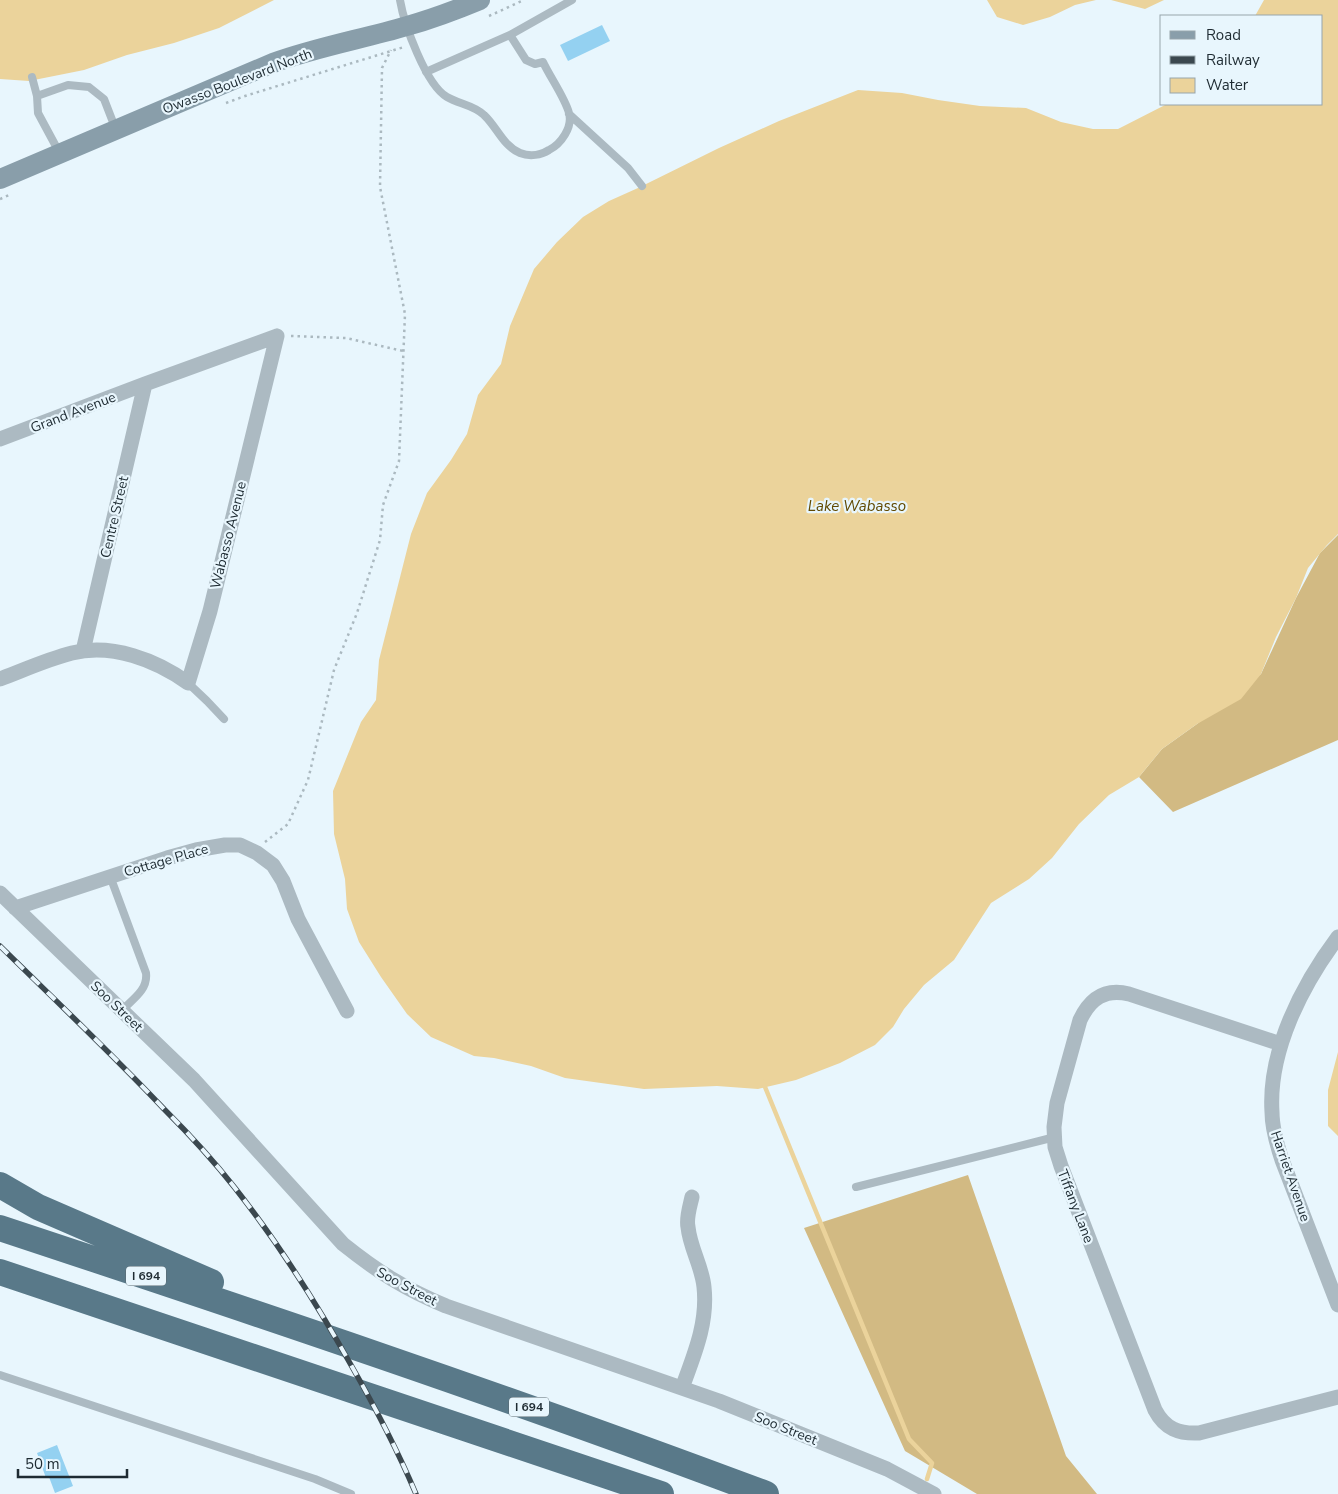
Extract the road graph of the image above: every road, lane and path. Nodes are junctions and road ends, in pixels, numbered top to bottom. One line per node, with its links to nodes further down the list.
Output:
1 (400, 0): 5 (lane)
2 (524, 0): 4 (path)
3 (572, 0): 6 (lane)
4 (482, 9): 5 (street, Owasso Boulevard North)
5 (410, 35): 7 (path); 8 (lane); 13 (street, Owasso Boulevard North)
6 (510, 35): 8 (lane); 12 (lane)
7 (391, 50): 11 (path); 19 (path)
8 (426, 72): 12 (lane)
9 (32, 77): 10 (lane)
10 (37, 96): 13 (lane); 14 (lane)
11 (224, 104)
12 (570, 114): 15 (lane)
13 (116, 130): 14 (street, Owasso Boulevard North)
14 (60, 154): 16 (street, Owasso Boulevard North)
15 (642, 186)
16 (4, 187): 17 (path)
17 (0, 199)
18 (277, 336): 19 (path); 20 (street, Grand Avenue); 24 (street, Wabasso Avenue)
19 (403, 351): 26 (path)
20 (145, 384): 21 (street, Grand Avenue); 22 (street, Centre Street)
21 (0, 439)
22 (83, 651): 23 (street); 24 (street)
23 (0, 679)
24 (188, 683): 25 (lane)
25 (224, 719)
26 (257, 853): 27 (street, Cottage Place); 32 (street, Cottage Place)
27 (110, 876): 29 (street, Cottage Place); 31 (lane)
28 (0, 893): 29 (street, Soo Street)
29 (15, 908): 31 (street, Soo Street)
30 (1338, 937): 33 (street, Harriet Avenue)
31 (121, 1011): 45 (street, Soo Street)
32 (347, 1011)
33 (1281, 1044): 34 (street, Tiffany Lane); 42 (street, Harriet Avenue)
34 (1055, 1137): 36 (lane); 46 (street, Tiffany Lane)
35 (0, 1185): 43 (highway)
36 (856, 1187)
37 (692, 1197): 45 (street)
38 (0, 1228): 43 (highway, I 694)
39 (0, 1272): 41 (highway)
40 (0, 1283): 41 (highway)
41 (58, 1292): 48 (highway)
42 (1338, 1305)
43 (291, 1324): 49 (highway, I 694)
44 (0, 1375): 47 (lane)
45 (682, 1388): 50 (street, Soo Street)
46 (1338, 1397)
47 (352, 1494)
48 (661, 1494)
49 (766, 1494)
50 (934, 1494)

